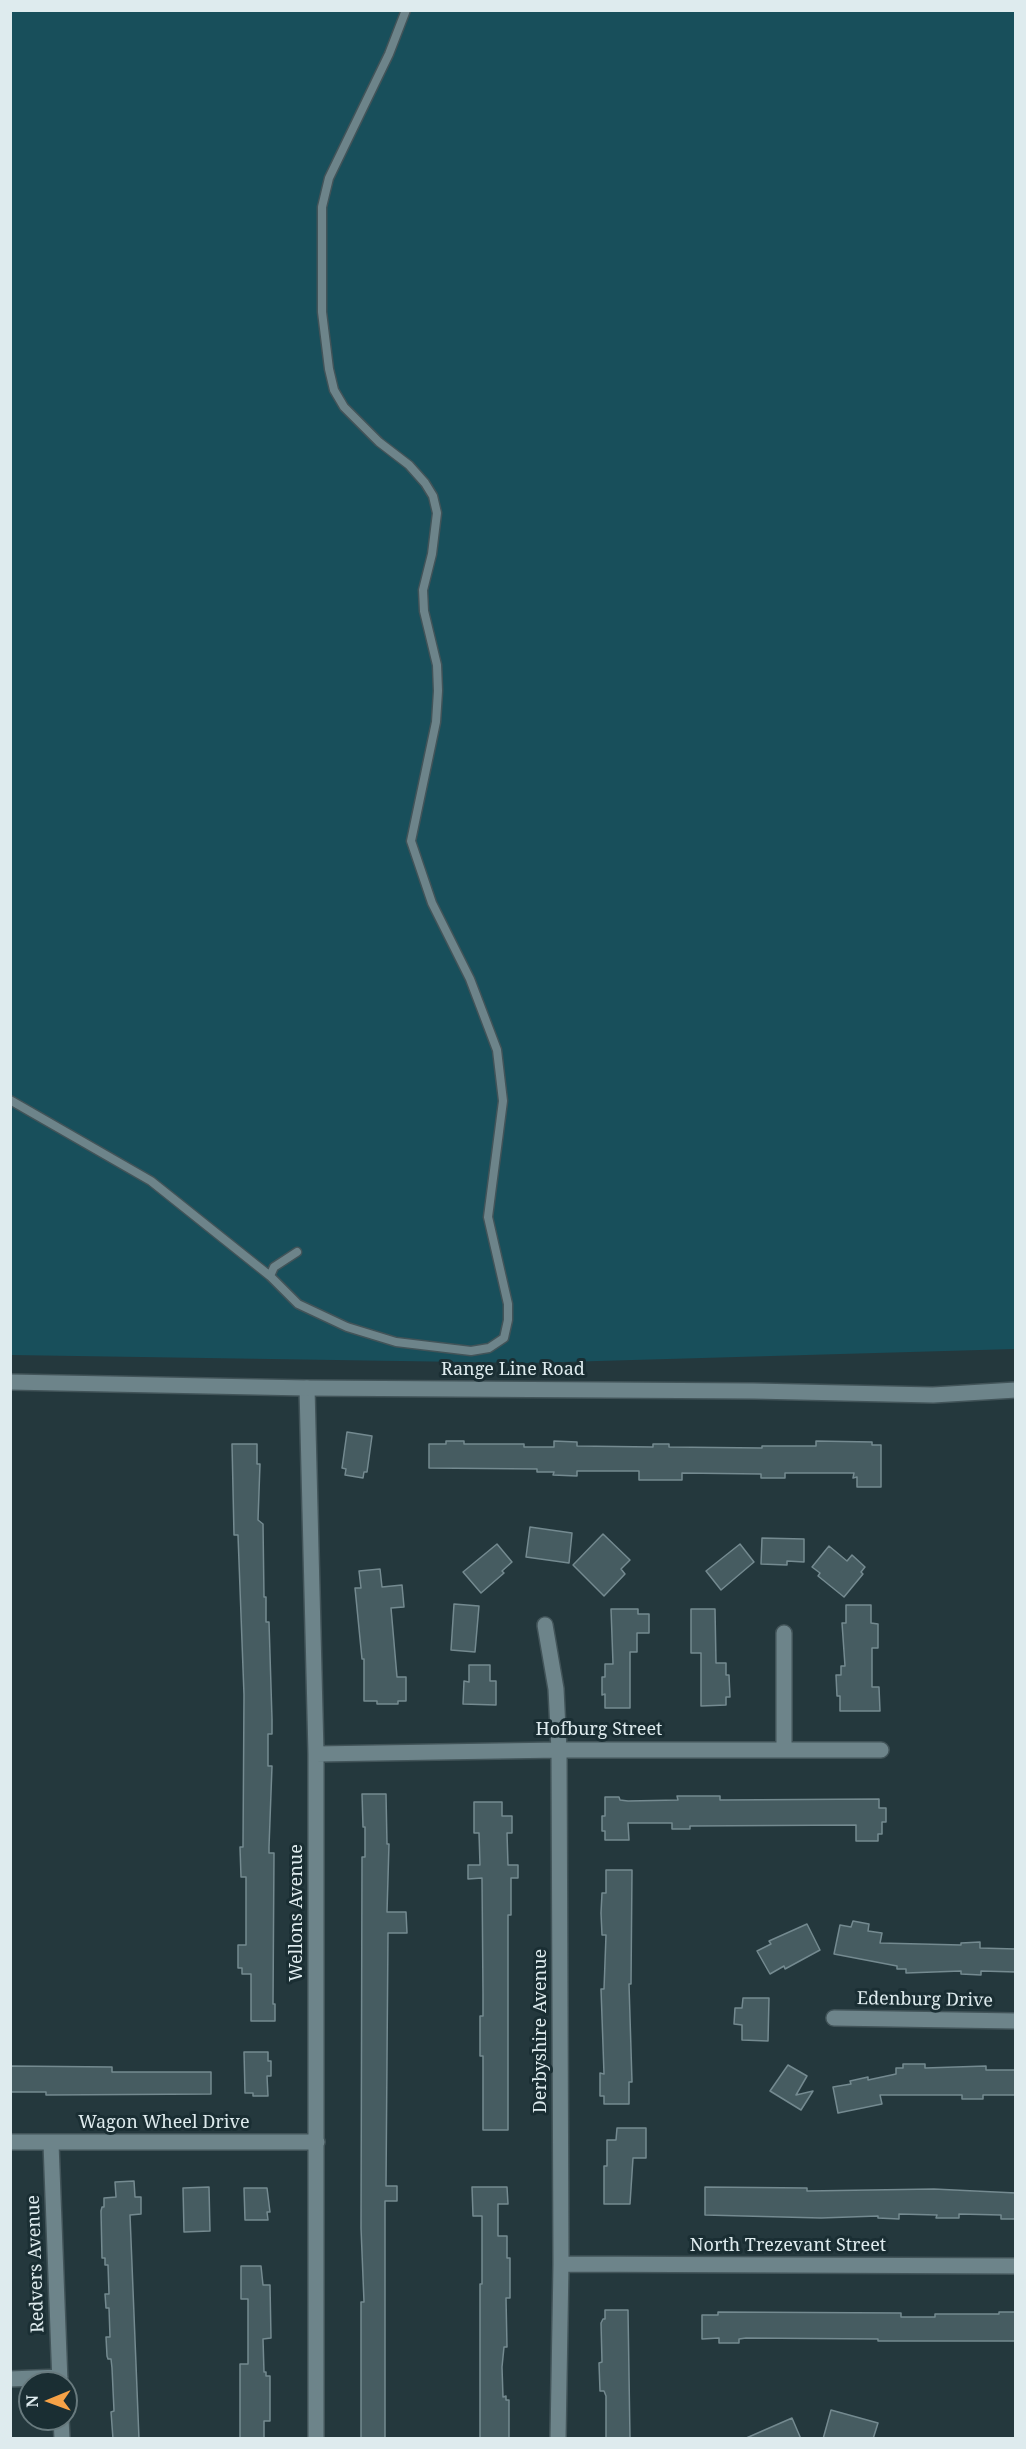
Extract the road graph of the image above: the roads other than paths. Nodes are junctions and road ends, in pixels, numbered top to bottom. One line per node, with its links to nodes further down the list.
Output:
1 (406, 10): 4 (lane)
2 (10, 1100): 4 (lane)
3 (297, 1252): 4 (lane)
4 (270, 1276)
5 (10, 1382): 6 (street, Range Line Road)
6 (307, 1388): 7 (street, Range Line Road); 13 (street, Wellons Avenue)
7 (1016, 1390)
8 (545, 1625): 11 (street, Derbyshire Avenue)
9 (784, 1633): 10 (street)
10 (784, 1749): 11 (street, Hofburg Street); 12 (street, Hofburg Street)
11 (559, 1750): 13 (street, Hofburg Street); 19 (street, Derbyshire Avenue)
12 (881, 1750)
13 (316, 1754): 17 (street, Wellons Avenue)
14 (834, 2018): 15 (street, Edenburg Drive)
15 (1016, 2021)
16 (10, 2142): 18 (street, Wagon Wheel Drive)
17 (317, 2142): 18 (street, Wagon Wheel Drive); 22 (street, Wellons Avenue)
18 (51, 2143): 21 (street, Redvers Avenue)
19 (561, 2264): 20 (street, North Trezevant Street); 23 (street, Derbyshire Avenue)
20 (1016, 2266)
21 (60, 2371)
22 (316, 2439)
23 (558, 2439)

